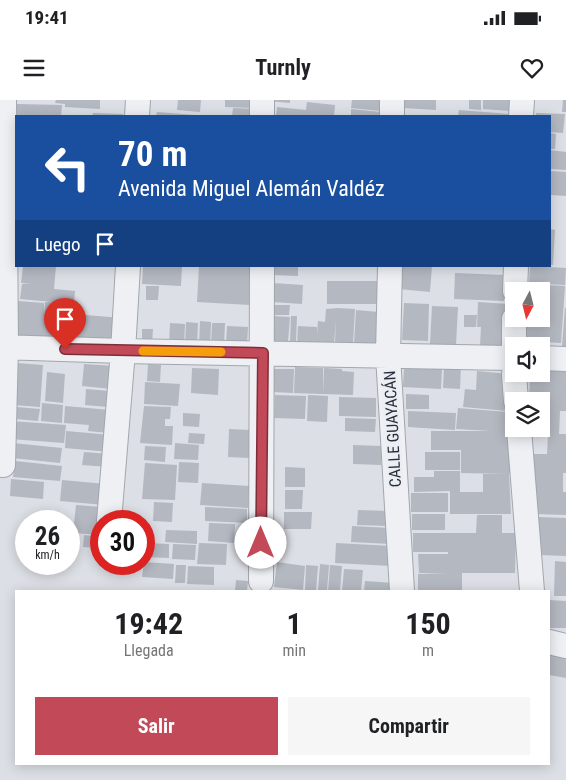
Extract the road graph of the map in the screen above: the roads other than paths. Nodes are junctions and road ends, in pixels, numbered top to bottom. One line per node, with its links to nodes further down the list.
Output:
1 (4, 100): 15 (street)
2 (138, 100): 6 (street)
3 (262, 100): 7 (street)
4 (392, 100): 8 (street)
5 (522, 100): 9 (street)
6 (137, 115)
7 (262, 115)
8 (392, 115)
9 (521, 115)
10 (128, 267): 16 (street)
11 (262, 267): 17 (street)
12 (390, 267): 18 (street, CALLE GUAYACÁN)
13 (516, 267): 14 (street)
14 (515, 282)
15 (3, 347): 16 (street); 23 (street)
16 (124, 351): 17 (street); 24 (street)
17 (263, 353): 18 (street); 25 (street)
18 (388, 355): 21 (street); 26 (street, CALLE GUAYACÁN)
19 (550, 358): 20 (street)
20 (566, 359)
21 (505, 363)
22 (520, 437): 27 (street)
23 (3, 465)
24 (111, 510)
25 (261, 582)
26 (402, 590)
27 (532, 590)
28 (550, 642): 29 (street)
29 (566, 646)

